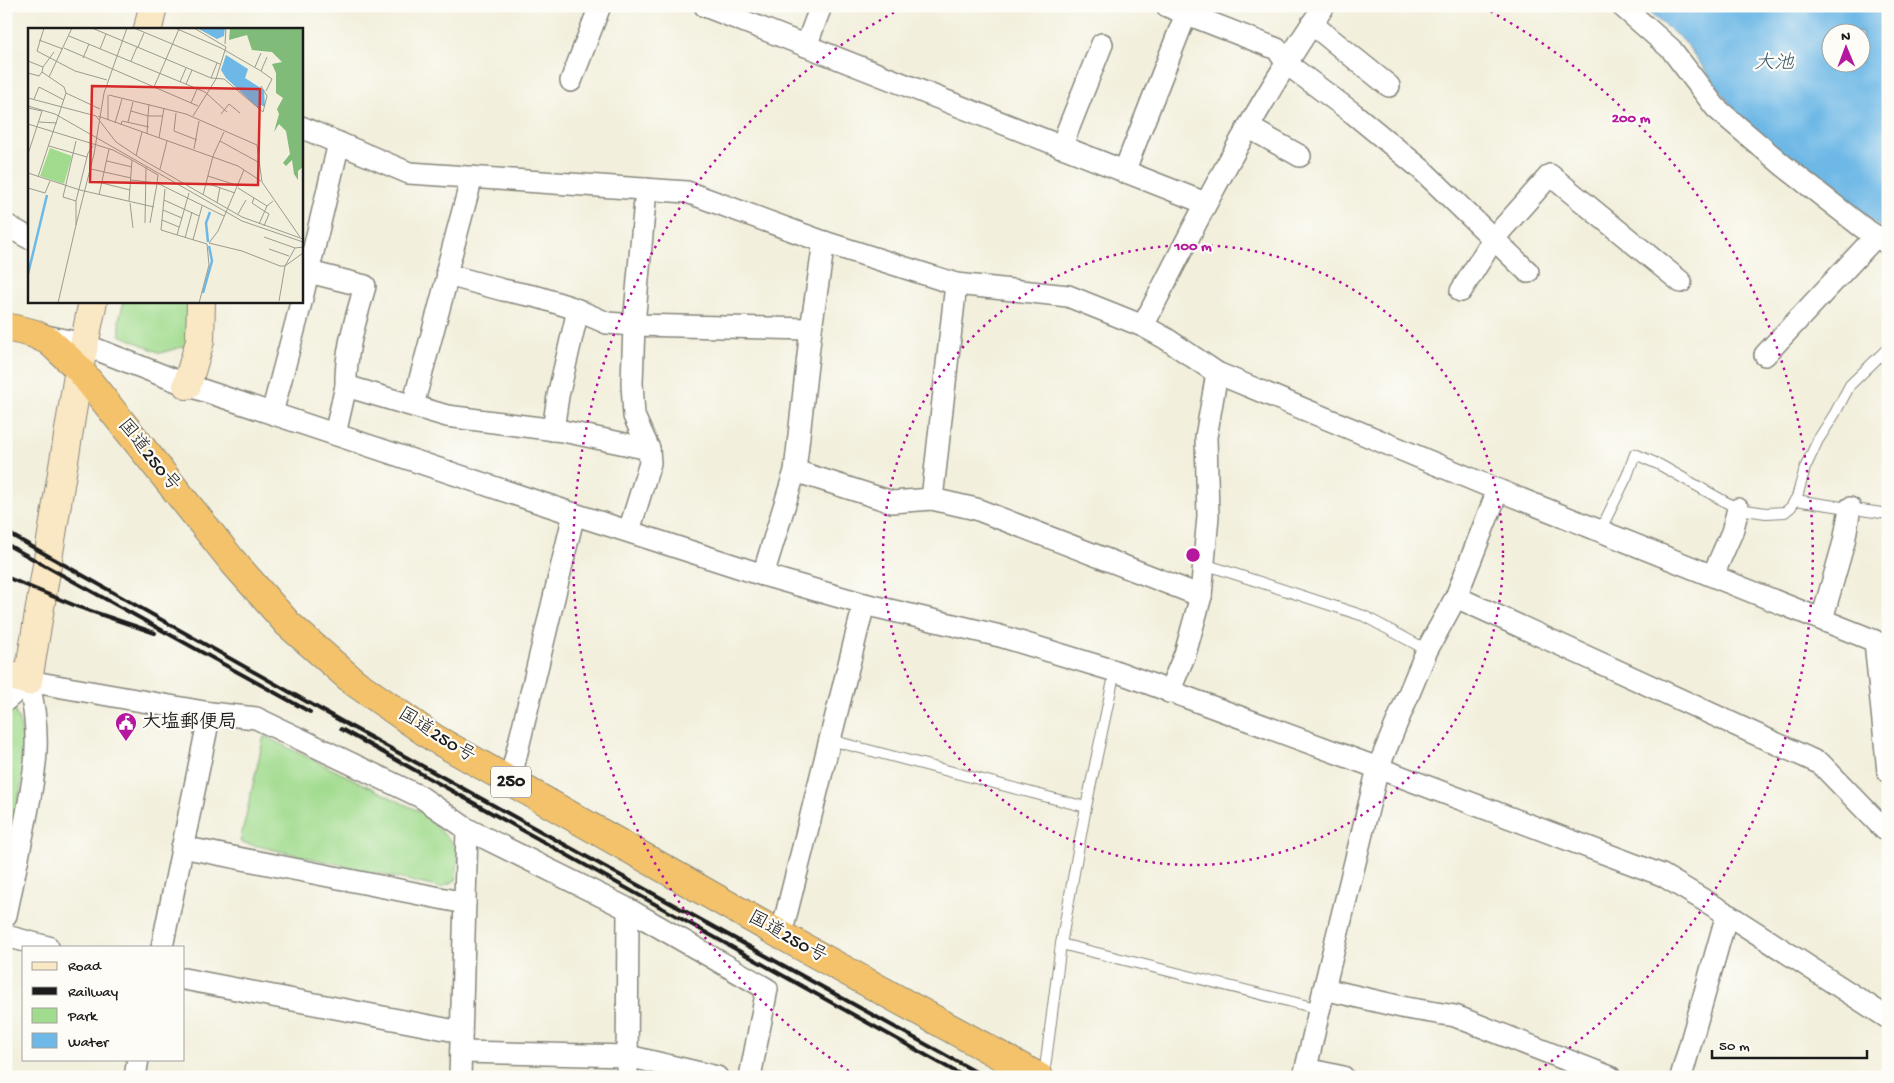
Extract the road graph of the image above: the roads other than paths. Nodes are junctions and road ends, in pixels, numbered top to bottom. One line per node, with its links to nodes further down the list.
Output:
1 (153, 6): 8 (street)
2 (600, 6): 12 (street)
3 (706, 6): 10 (street)
4 (821, 6): 10 (street)
5 (1622, 6): 26 (street)
6 (1176, 10): 11 (street); 19 (street)
7 (1318, 15): 11 (street); 13 (street)
8 (148, 28)
9 (1102, 44): 17 (street)
10 (806, 46): 17 (street)
11 (1287, 64): 15 (street); 25 (street)
12 (571, 81)
13 (1389, 86)
14 (302, 127): 16 (street)
15 (1248, 127): 18 (street); 22 (street)
16 (339, 143): 20 (street); 28 (street)
17 (1061, 147): 19 (street)
18 (1300, 156)
19 (1124, 172): 22 (street)
20 (472, 178): 21 (street); 30 (street)
21 (646, 189): 27 (street); 39 (street)
22 (1205, 203): 40 (street)
23 (6, 224): 24 (street)
24 (28, 237)
25 (1494, 238): 29 (street); 31 (street); 33 (street)
26 (1882, 240): 44 (street)
27 (824, 242): 32 (street); 41 (street)
28 (309, 272): 34 (street); 48 (street)
29 (1528, 272)
30 (448, 275): 38 (street); 49 (street)
31 (1681, 282)
32 (956, 284): 40 (street); 56 (street)
33 (1462, 290)
34 (302, 299)
35 (93, 302): 45 (street)
36 (201, 302): 47 (street)
37 (301, 302): 50 (street)
38 (578, 310): 39 (street); 51 (street)
39 (634, 324): 41 (street); 53 (street)
40 (1143, 326): 46 (street)
41 (811, 329): 54 (street)
42 (19, 330): 45 (highway, 国道250号 / 250)
43 (1888, 348): 57 (lane)
44 (1765, 355)
45 (81, 356): 47 (street); 73 (street); 80 (highway, 国道250号 / 250)
46 (1217, 372): 55 (street); 64 (street)
47 (187, 385): 50 (street)
48 (346, 386): 49 (street); 52 (street)
49 (413, 405): 51 (street)
50 (272, 413): 52 (street)
51 (553, 430): 53 (street)
52 (335, 434): 60 (street)
53 (649, 449): 63 (street)
54 (795, 471): 56 (street); 65 (street)
55 (1498, 490): 62 (street); 68 (street)
56 (932, 499): 67 (street)
57 (1795, 500): 58 (lane); 59 (lane)
58 (1850, 508): 61 (lane); 70 (street)
59 (1738, 509): 62 (lane); 66 (street)
60 (574, 514): 63 (street); 80 (street)
61 (1888, 514)
62 (1600, 530): 66 (street)
63 (630, 531): 65 (street)
64 (1204, 564): 67 (street); 71 (lane)
65 (763, 575): 69 (street)
66 (1713, 575): 70 (street)
67 (1201, 596): 74 (street)
68 (1456, 597): 71 (street); 83 (street)
69 (864, 604): 72 (street); 77 (street)
70 (1822, 619): 79 (street)
71 (1427, 650): 78 (street)
72 (1115, 671): 74 (street); 81 (lane)
73 (17, 678): 75 (street); 76 (street); 88 (street)
74 (1169, 692): 78 (street)
75 (6, 700)
76 (210, 713): 82 (street); 84 (street)
77 (830, 740): 81 (lane); 89 (street)
78 (1378, 768): 87 (street); 95 (street)
79 (1888, 772)
80 (510, 781): 89 (highway, 国道250号 / 250)
81 (1086, 807): 91 (lane)
82 (467, 829): 85 (street); 86 (street)
83 (1888, 829)
84 (182, 847): 85 (street); 93 (street)
85 (465, 903): 97 (street)
86 (628, 909): 99 (street); 104 (street)
87 (1728, 914): 96 (street); 109 (street)
88 (6, 915)
89 (781, 935): 105 (highway, 国道250号 / 250)
90 (6, 936): 92 (street)
91 (1061, 944): 95 (lane); 106 (lane)
92 (44, 946)
93 (162, 946)
94 (185, 979): 97 (street)
95 (1322, 999): 100 (street); 108 (street)
96 (1888, 1018)
97 (461, 1042): 99 (street); 102 (street)
98 (138, 1060): 101 (street)
99 (627, 1066): 103 (street)
100 (1305, 1073): 107 (street)
101 (135, 1077)
102 (460, 1077)
103 (717, 1077)
104 (750, 1077)
105 (1039, 1077)
106 (1044, 1077)
107 (1344, 1077)
108 (1610, 1077)
109 (1681, 1077)

